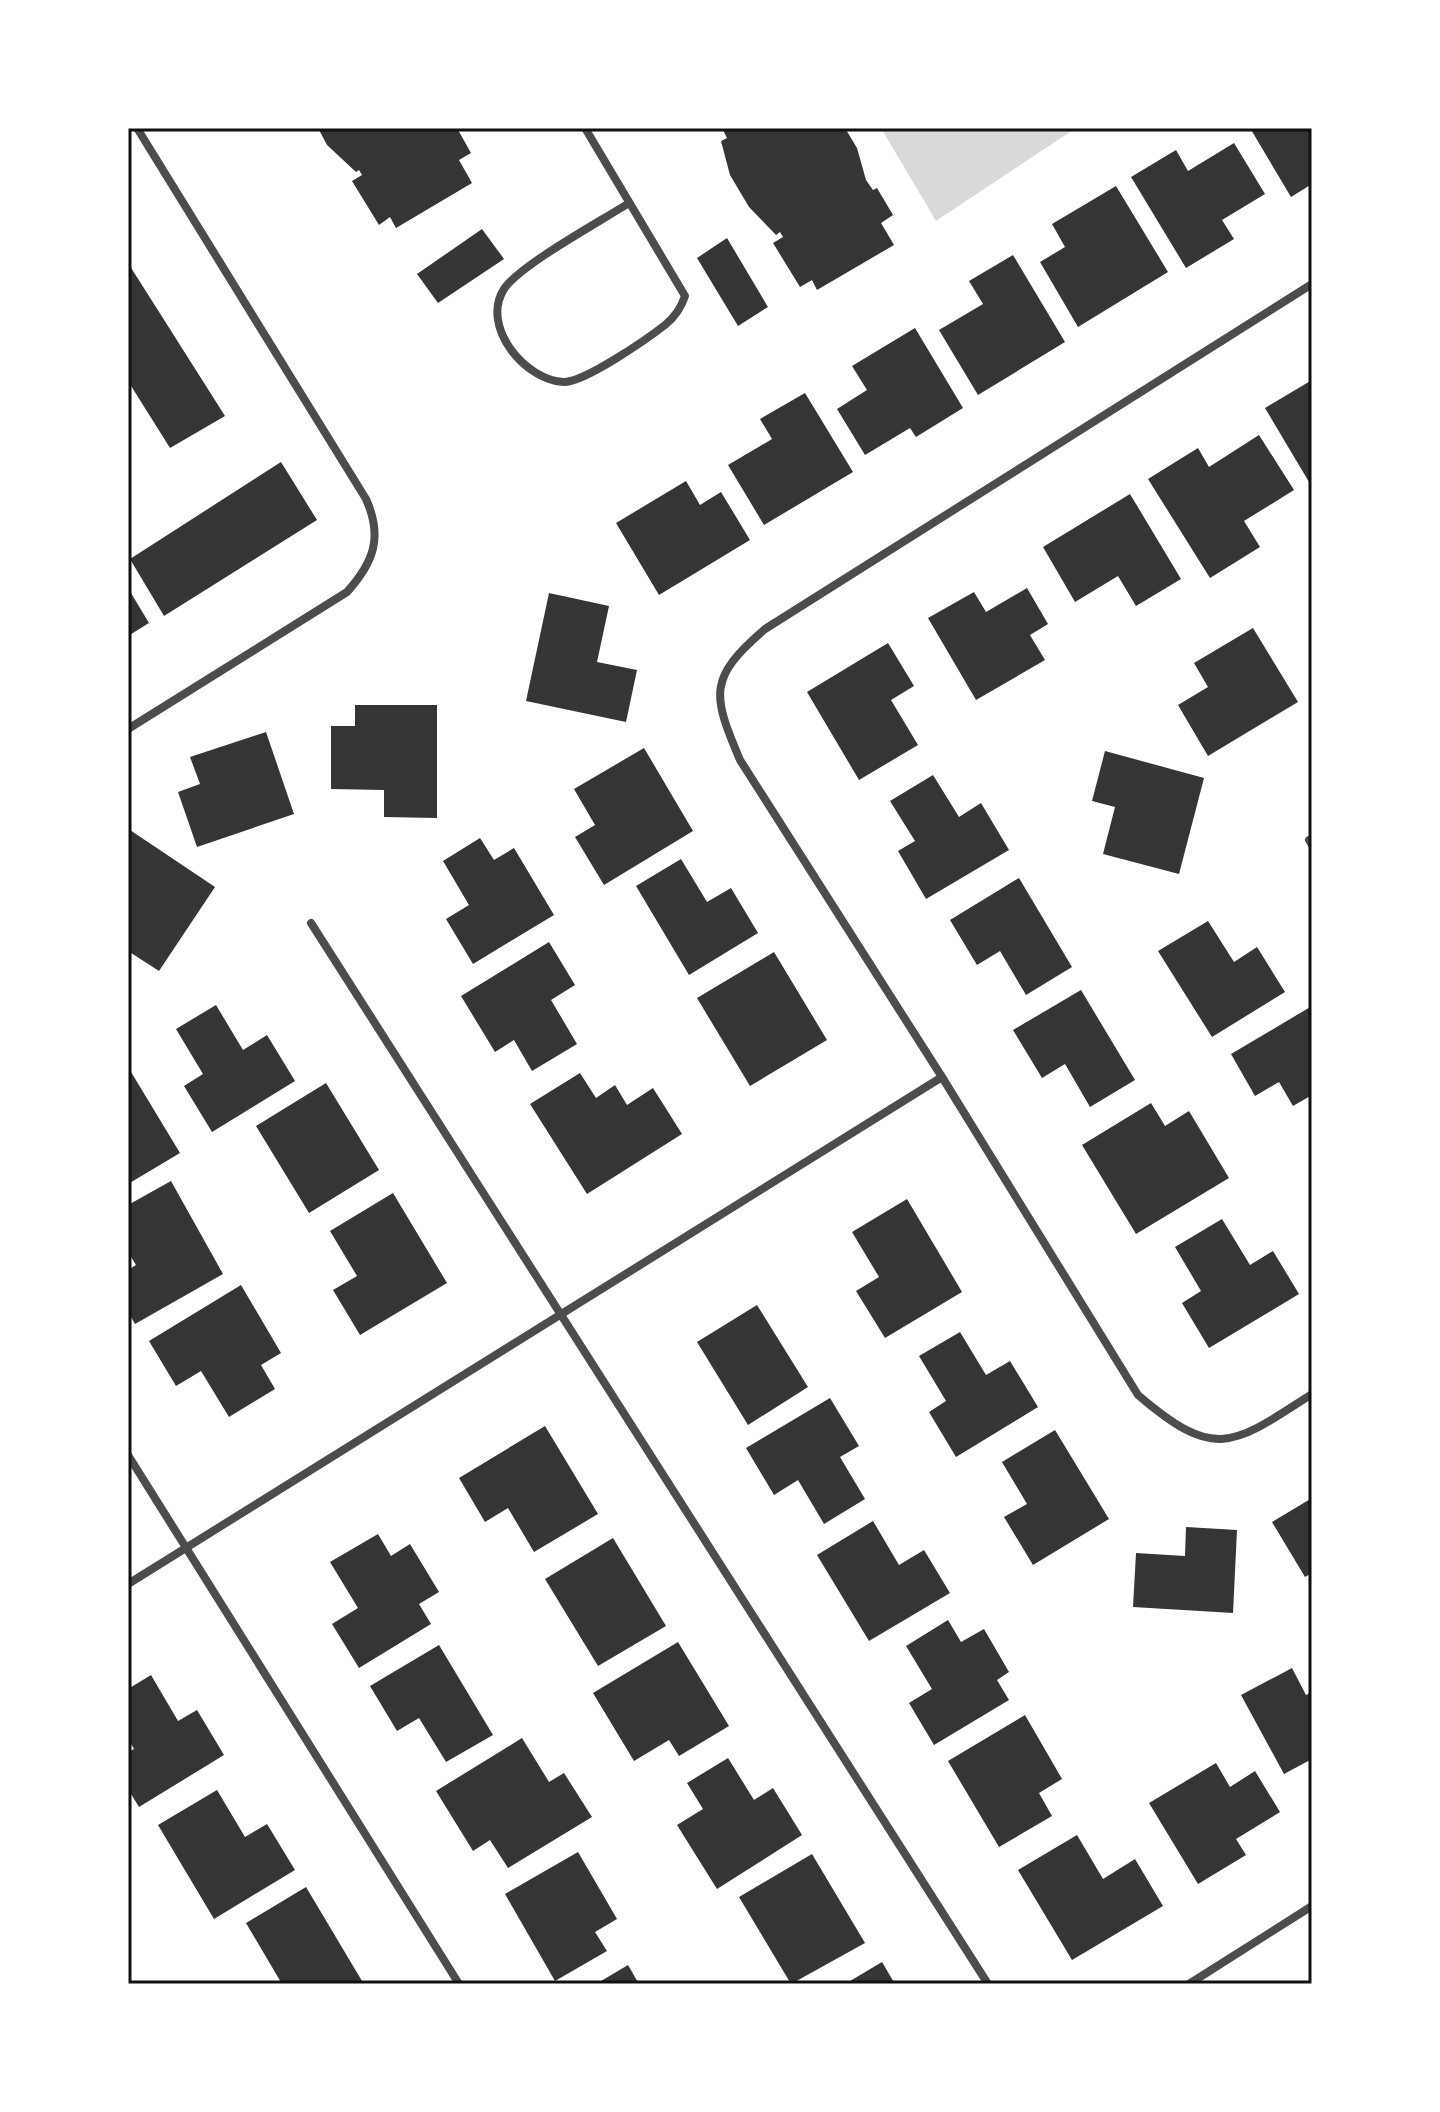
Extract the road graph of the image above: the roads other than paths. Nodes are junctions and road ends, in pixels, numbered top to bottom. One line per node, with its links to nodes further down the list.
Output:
1 (137, 128): 5 (street)
2 (585, 128): 3 (street)
3 (629, 203): 3 (street)
4 (1312, 284): 7 (street)
5 (128, 729)
6 (311, 923): 8 (street)
7 (942, 1077): 8 (street); 9 (street)
8 (560, 1313): 11 (street); 15 (street)
9 (1312, 1394)
10 (128, 1455): 11 (street)
11 (187, 1547): 12 (street); 14 (street)
12 (128, 1584)
13 (1312, 1906): 16 (street)
14 (459, 1984)
15 (988, 1984)
16 (1189, 1984)

